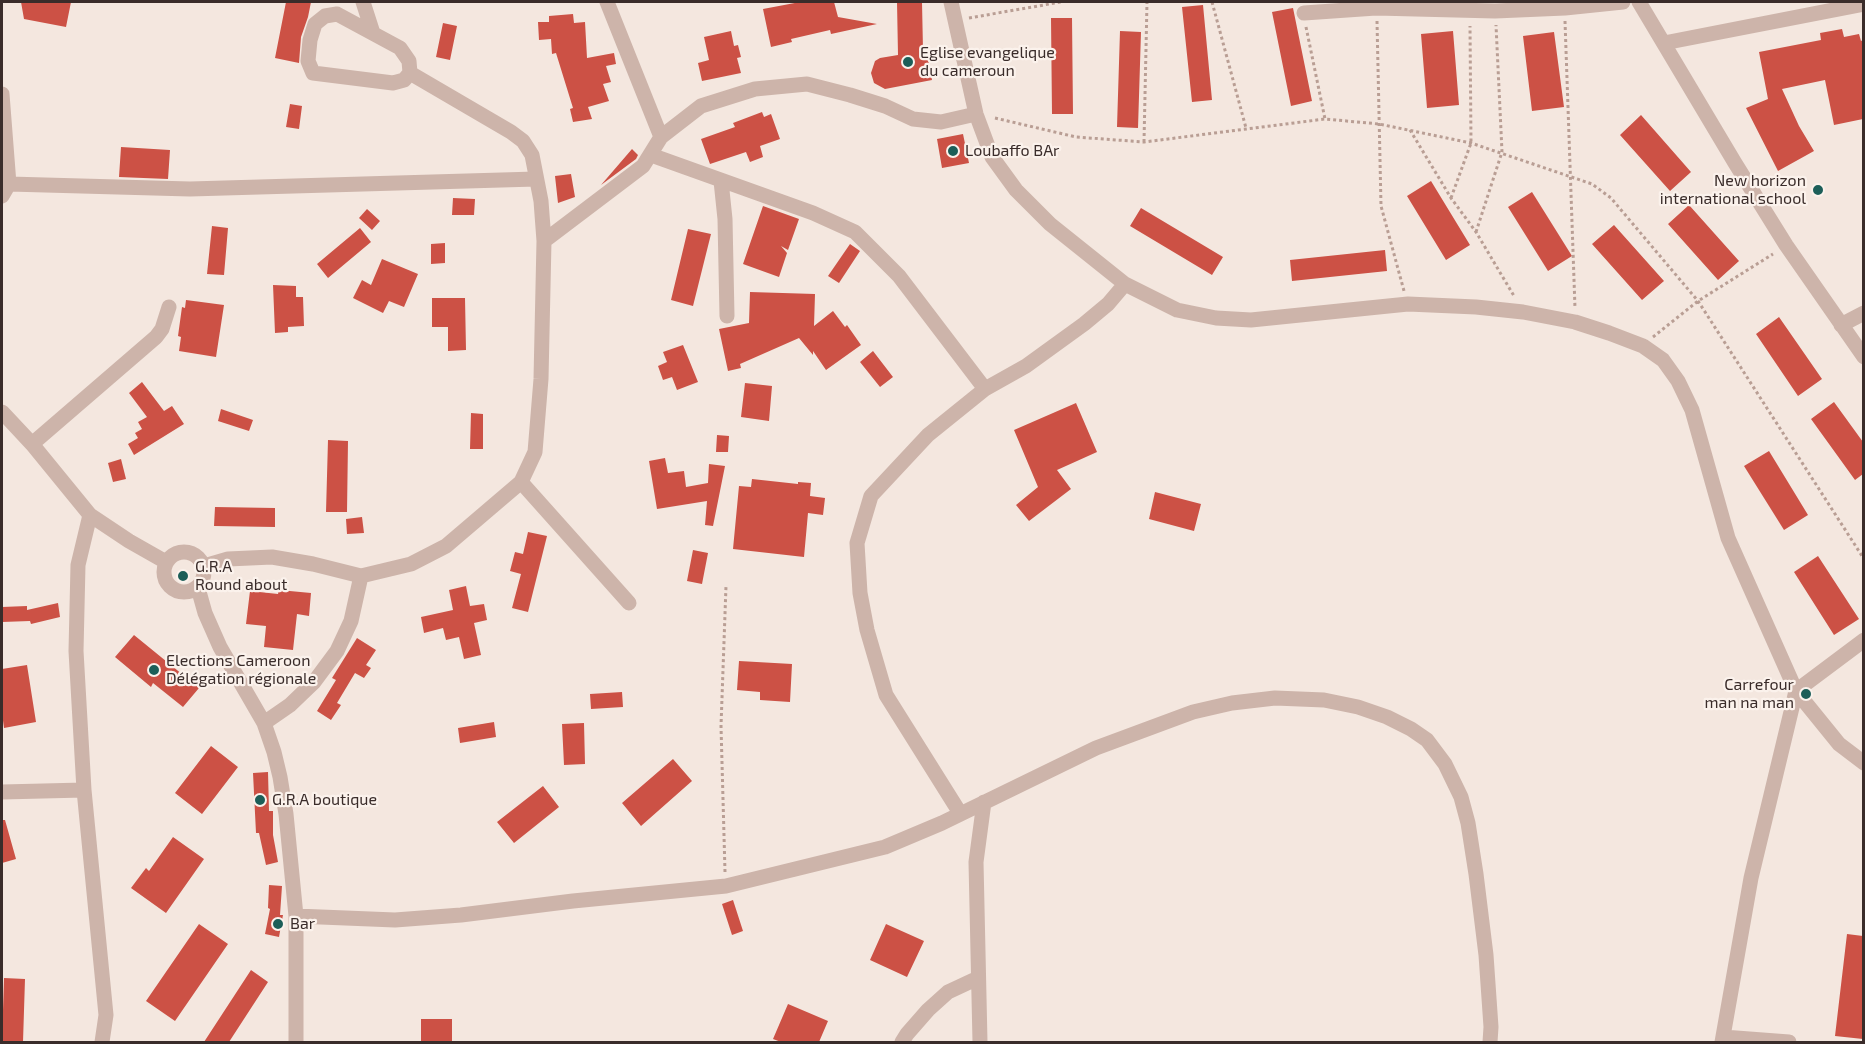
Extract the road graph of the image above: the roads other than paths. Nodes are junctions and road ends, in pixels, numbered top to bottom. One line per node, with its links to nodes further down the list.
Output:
1 (363, 2): 8 (street)
2 (607, 2): 13 (street)
3 (951, 2): 12 (street)
4 (1623, 2): 7 (street)
5 (1639, 2): 9 (street)
6 (1863, 4): 9 (street)
7 (1304, 13)
8 (373, 33): 10 (street); 10 (street)
9 (1664, 43): 23 (street)
10 (410, 72): 15 (street)
11 (2, 94): 17 (street)
12 (976, 114): 13 (street); 19 (street)
13 (660, 137): 14 (street)
14 (651, 155): 16 (street); 18 (street)
15 (536, 179): 17 (street); 18 (street)
16 (721, 181): 22 (street); 25 (street)
17 (5, 190)
18 (544, 241): 28 (street)
19 (1125, 284): 25 (street); 36 (street)
20 (169, 307): 27 (street)
21 (1863, 312): 23 (street)
22 (727, 316)
23 (1841, 325): 24 (street)
24 (1863, 357)
25 (986, 389): 42 (street)
26 (2, 412): 27 (street)
27 (32, 444): 29 (street)
28 (521, 482): 32 (street); 34 (street)
29 (90, 515): 30 (street); 39 (street)
30 (166, 562): 31 (street); 33 (street)
31 (204, 566): 32 (street); 33 (street)
32 (361, 576): 37 (street)
33 (198, 588): 37 (street)
34 (629, 603)
35 (1863, 640): 36 (street)
36 (1796, 691): 38 (street); 45 (street)
37 (264, 723): 43 (street)
38 (1863, 763)
39 (84, 790): 40 (street); 46 (street)
40 (2, 792)
41 (984, 802): 42 (street); 44 (street); 50 (street)
42 (960, 813): 43 (street)
43 (296, 916): 47 (street)
44 (978, 978): 48 (street); 49 (street)
45 (1723, 1040): 51 (street)
46 (102, 1042)
47 (296, 1042)
48 (902, 1042)
49 (980, 1042)
50 (1490, 1042)
51 (1789, 1042)

